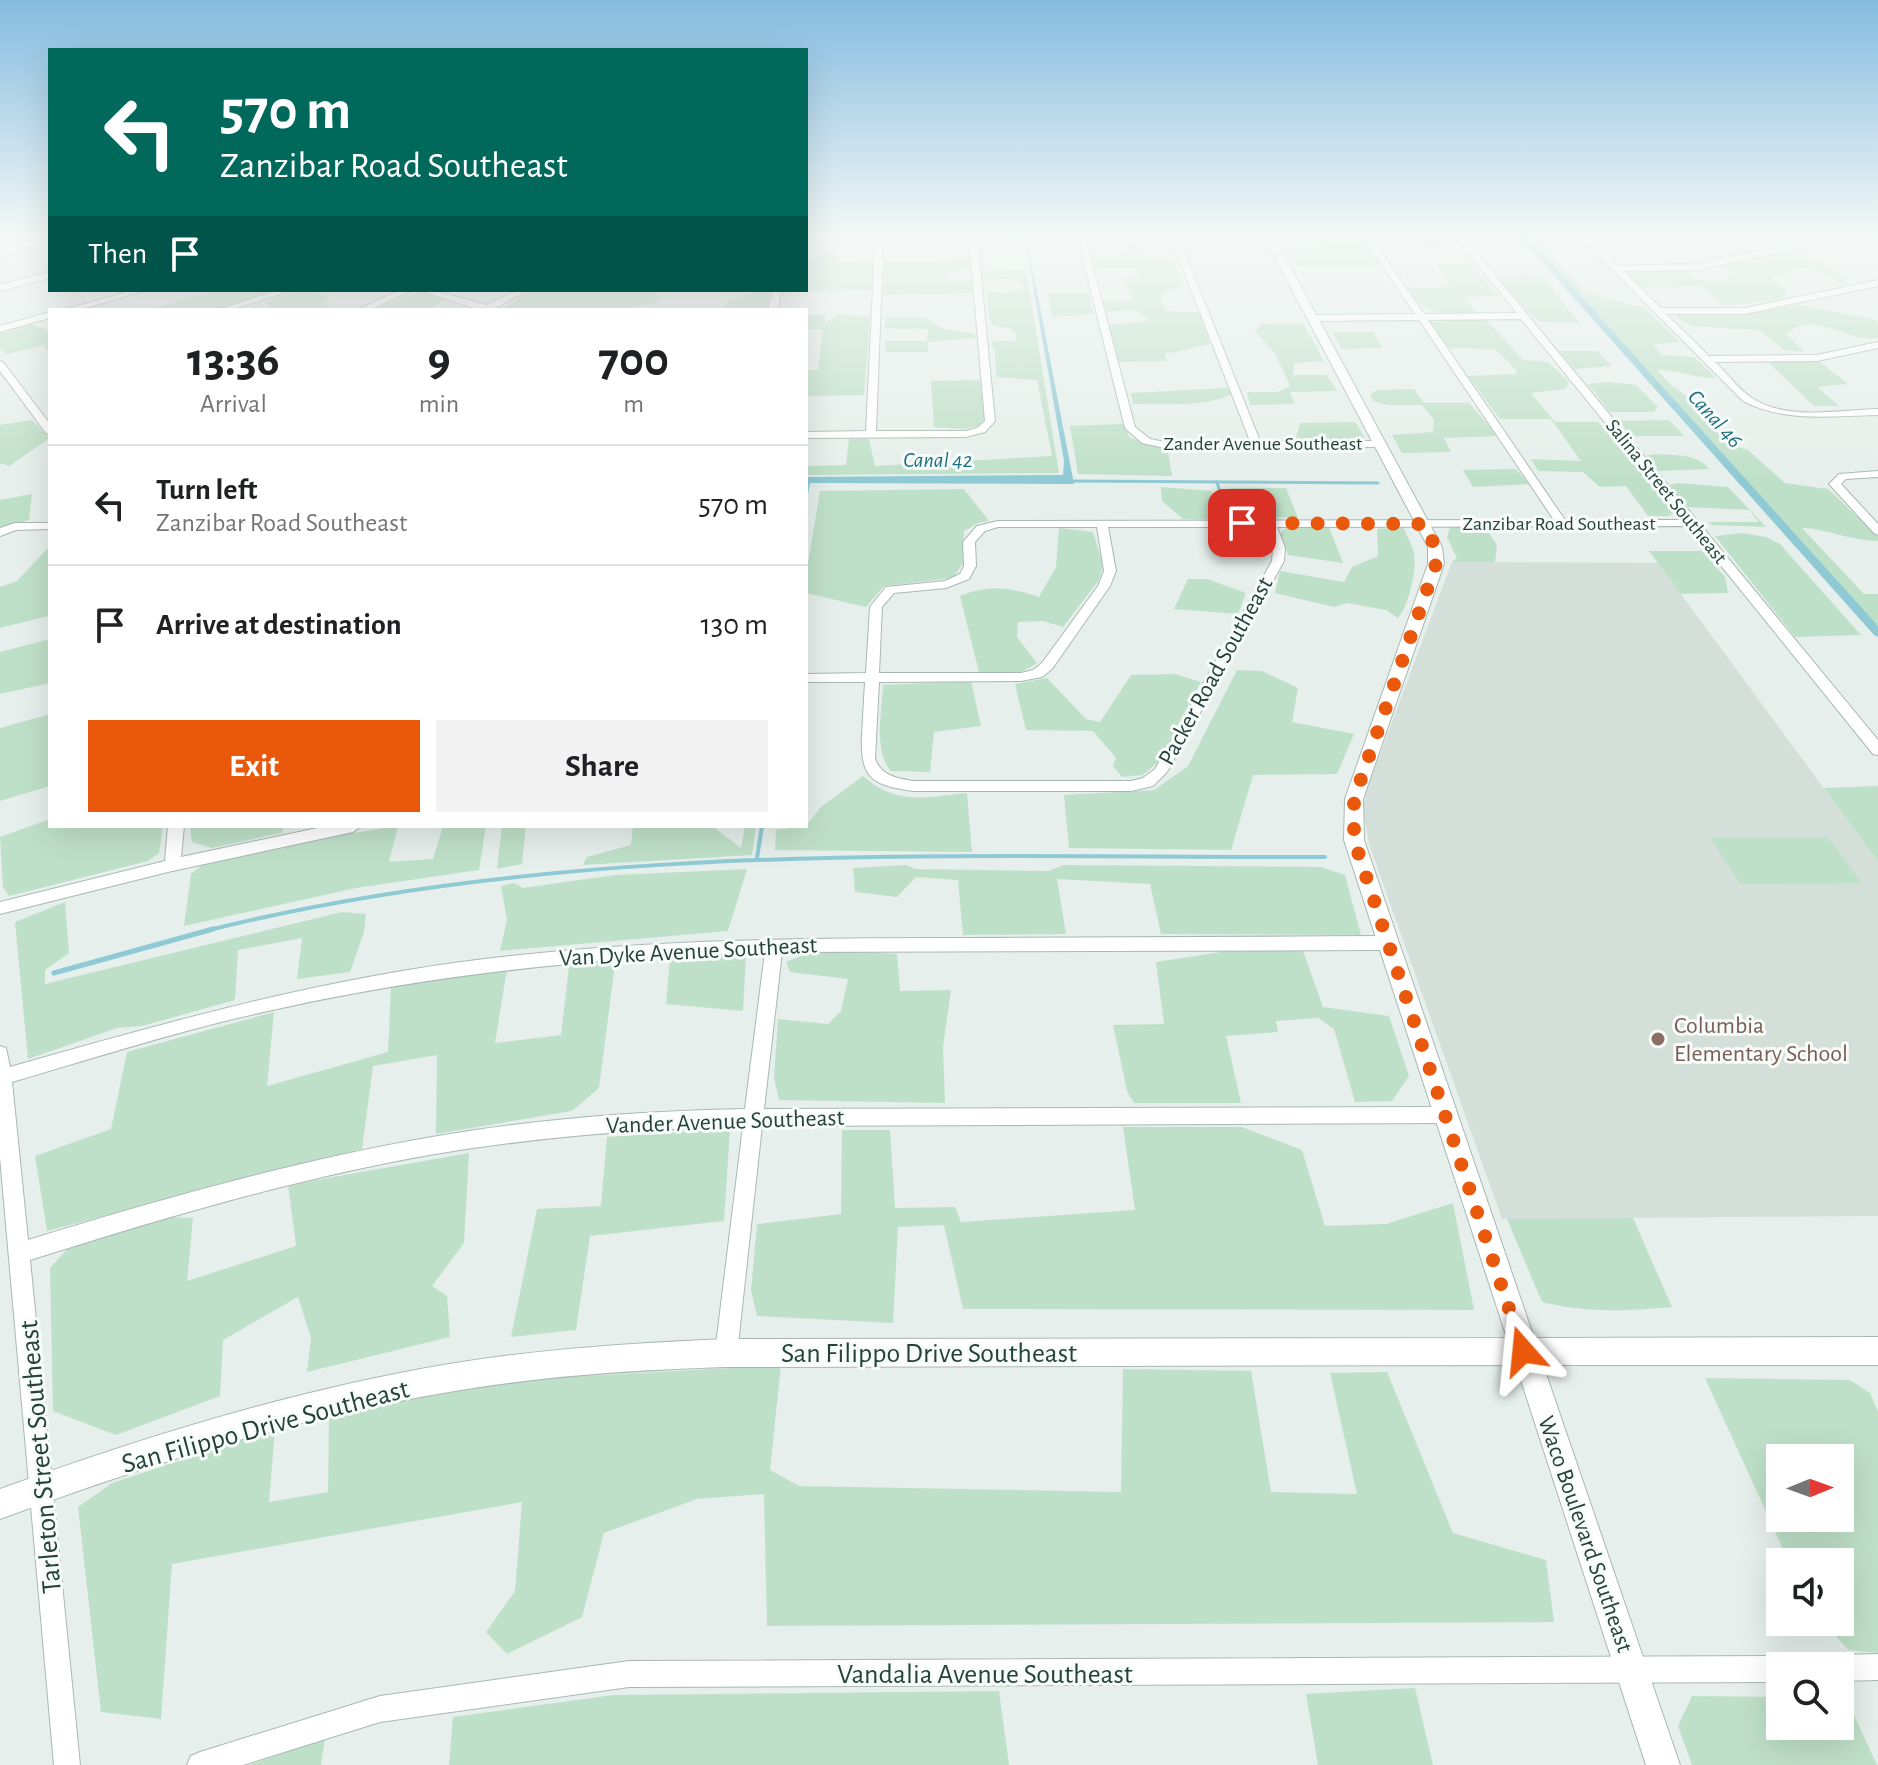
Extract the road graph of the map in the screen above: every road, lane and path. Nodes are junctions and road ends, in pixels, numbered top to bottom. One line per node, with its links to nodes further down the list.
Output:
1 (876, 315): 17 (street)
2 (980, 315): 17 (street)
3 (1101, 315): 18 (street, Zander Avenue Southeast)
4 (1205, 315): 18 (street)
5 (1661, 315): 12 (street)
6 (48, 316): 10 (street)
7 (1524, 316): 8 (street); 23 (street, Salina Street Southeast)
8 (1422, 317): 9 (street); 22 (street)
9 (1312, 318): 19 (street, Waco Boulevard Southeast)
10 (0, 329)
11 (1878, 345): 12 (street)
12 (1706, 359): 14 (street)
13 (0, 364): 15 (street)
14 (1878, 412)
15 (48, 428)
16 (808, 435): 17 (street)
17 (871, 435)
18 (1256, 444): 19 (street, Zander Avenue Southeast)
19 (1380, 444): 25 (street, Waco Boulevard Southeast)
20 (1878, 474): 27 (street)
21 (1270, 523): 24 (street, Zanzibar Road Southeast); 25 (street, Zanzibar Road Southeast); 32 (street, Packer Road Southeast)
22 (1562, 523): 23 (street, Zanzibar Road Southeast); 25 (street, Zanzibar Road Southeast)
23 (1693, 523): 31 (street, Salina Street Southeast)
24 (1102, 524): 29 (street); 29 (street, Zanzibar Road Southeast)
25 (1425, 524): 37 (street, Waco Boulevard Southeast)
26 (48, 526): 28 (street)
27 (1878, 531)
28 (0, 532)
29 (871, 677): 30 (street); 32 (street, Zanzibar Road Southeast)
30 (808, 678)
31 (1878, 750)
32 (875, 775)
33 (176, 828): 35 (street)
34 (344, 828): 35 (street)
35 (172, 865): 36 (street)
36 (0, 908)
37 (1387, 943): 38 (street, Van Dyke Avenue Southeast); 41 (street, Waco Boulevard Southeast)
38 (774, 945): 40 (street, Van Dyke Avenue Southeast); 42 (street)
39 (0, 1054): 40 (street, Tarleton Street Southeast)
40 (2, 1077): 43 (street, Tarleton Street Southeast)
41 (1446, 1115): 42 (street, Vander Avenue Southeast); 44 (street, Waco Boulevard Southeast)
42 (754, 1116): 43 (street, Vander Avenue Southeast); 46 (street)
43 (19, 1253): 47 (street, Tarleton Street Southeast)
44 (1523, 1351): 45 (street, San Filippo Drive Southeast); 46 (street, San Filippo Drive Southeast); 52 (street, Waco Boulevard Southeast)
45 (1878, 1351)
46 (726, 1353): 47 (street, San Filippo Drive Southeast)
47 (42, 1488): 48 (street, San Filippo Drive Southeast); 53 (street, Tarleton Street Southeast)
48 (0, 1504)
49 (1878, 1667): 50 (street)
50 (1854, 1668)
51 (1766, 1669): 52 (street, Vandalia Avenue Southeast)
52 (1632, 1671): 54 (street, Vandalia Avenue Southeast); 55 (street, Waco Boulevard Southeast)
53 (67, 1765)
54 (200, 1765)
55 (1663, 1765)

